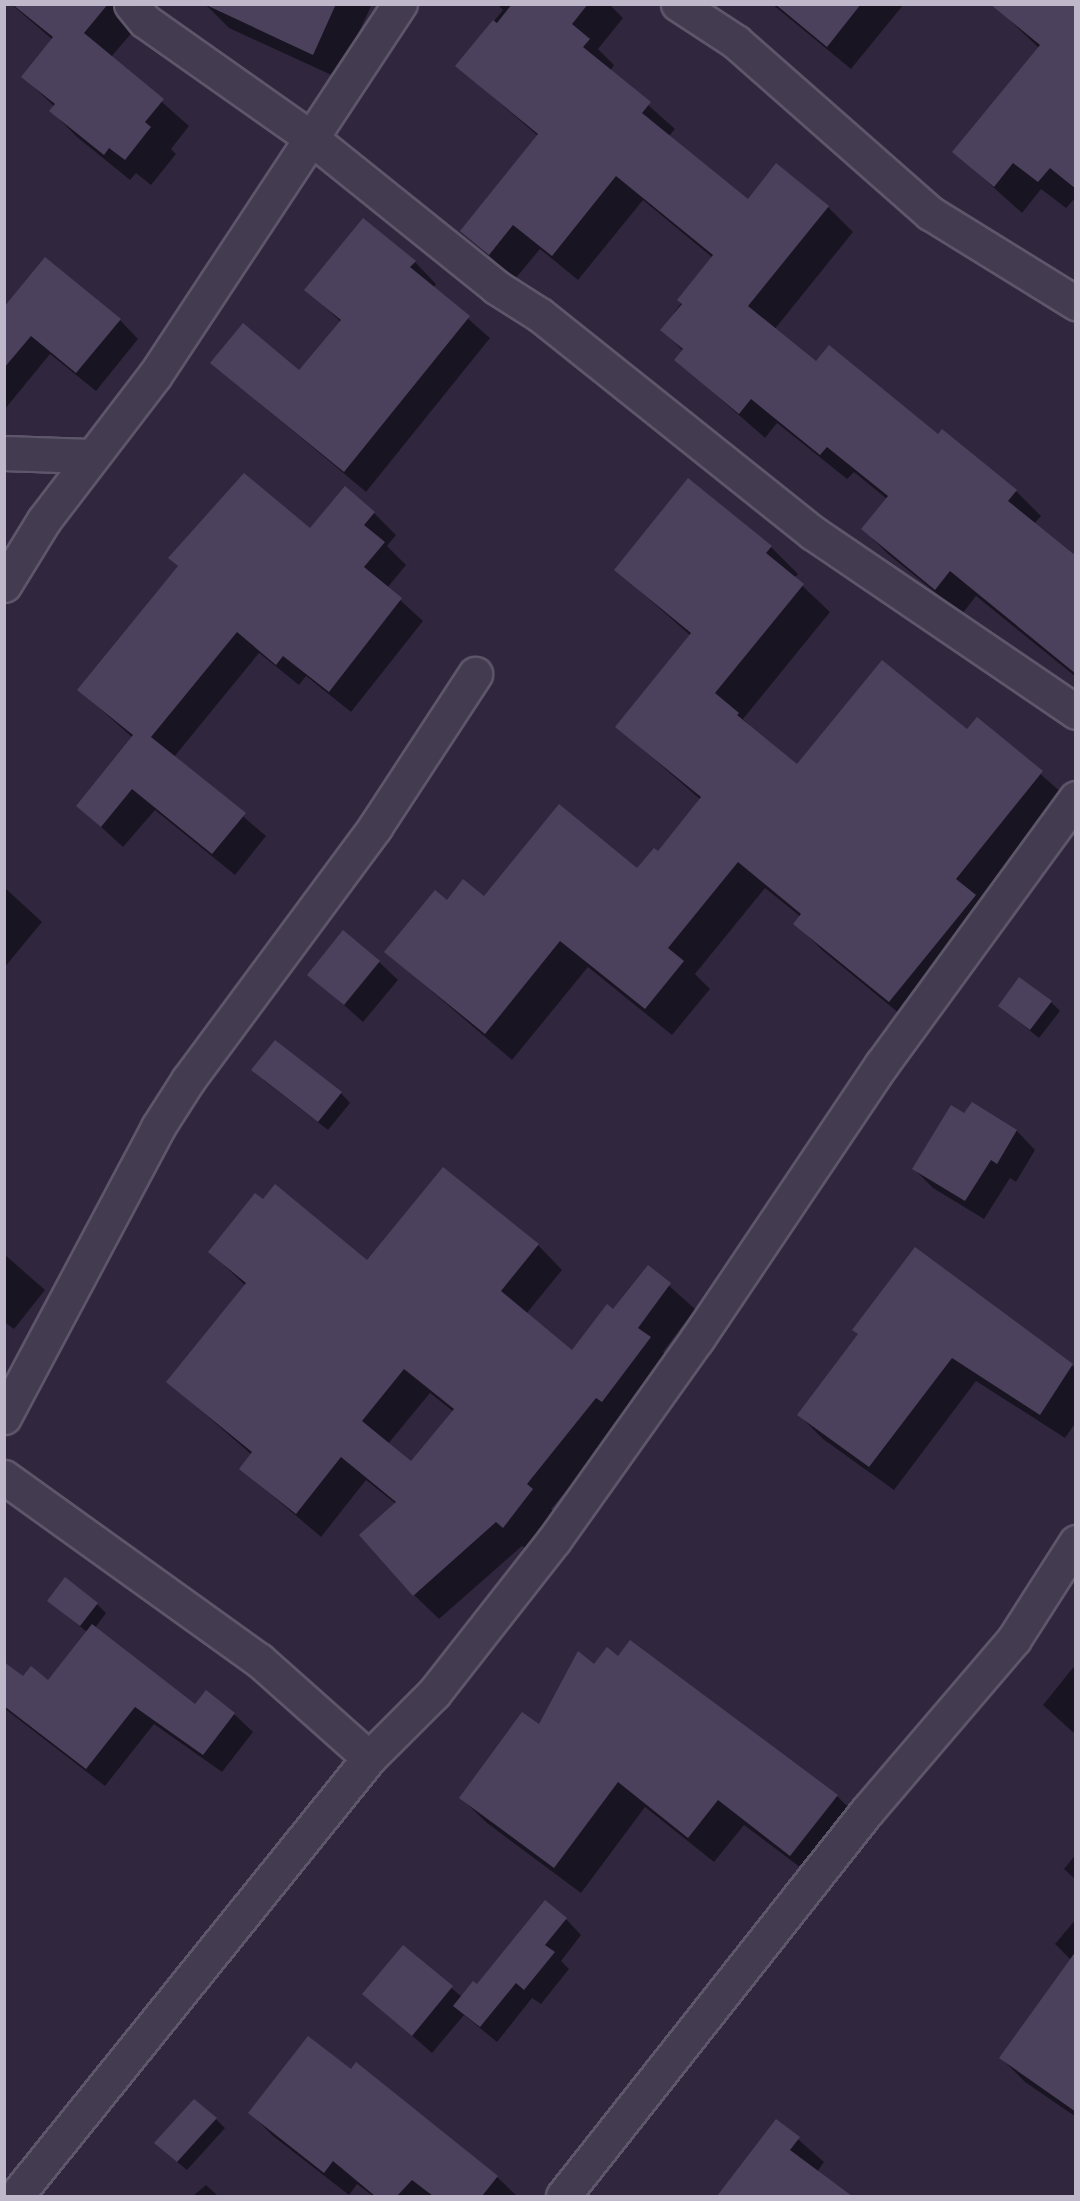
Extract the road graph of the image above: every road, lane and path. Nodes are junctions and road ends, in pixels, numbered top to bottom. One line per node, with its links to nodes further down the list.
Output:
1 (131, 4): 4 (street)
2 (399, 4): 4 (street)
3 (678, 4): 5 (street)
4 (311, 138): 7 (street); 10 (street)
5 (1076, 303)
6 (4, 453): 7 (street)
7 (90, 456): 8 (street)
8 (4, 585)
9 (475, 674): 12 (street)
10 (1076, 712)
11 (1076, 798): 15 (street)
12 (4, 1417)
13 (4, 1477): 15 (street)
14 (1076, 1542): 17 (street)
15 (369, 1758): 16 (street)
16 (16, 2196)
17 (563, 2196)

